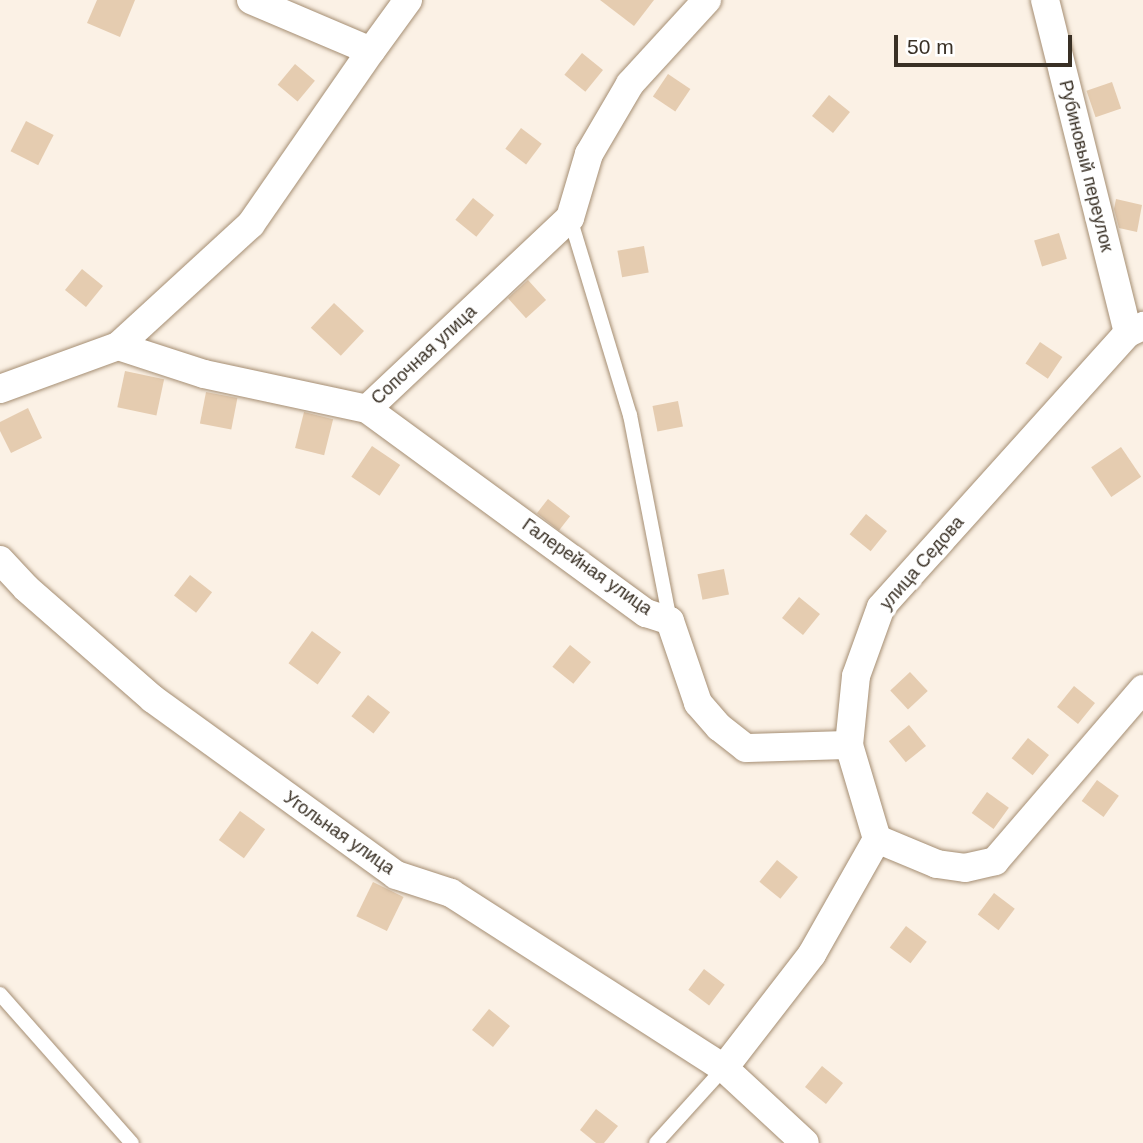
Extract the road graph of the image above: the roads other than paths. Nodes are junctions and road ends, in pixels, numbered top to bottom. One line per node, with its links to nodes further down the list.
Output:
1 (251, 0): 5 (street)
2 (408, 0): 5 (street)
3 (707, 0): 6 (street)
4 (1045, 0): 7 (street, Рубиновый переулок)
5 (371, 51): 8 (street)
6 (570, 218): 10 (street, Сопочная улица); 12 (lane)
7 (1135, 329): 14 (street, улица Седова)
8 (118, 346): 9 (street); 10 (street, Сопочная улица)
9 (0, 389)
10 (366, 409): 12 (street, Галерейная улица)
11 (0, 560): 17 (street, Угольная улица)
12 (670, 621): 14 (street, Галерейная улица)
13 (1143, 689): 15 (street)
14 (849, 745): 15 (street, улица Седова)
15 (877, 839): 17 (street)
16 (0, 994): 18 (lane)
17 (724, 1068): 19 (lane); 20 (street, Угольная улица)
18 (132, 1143)
19 (656, 1143)
20 (805, 1143)

